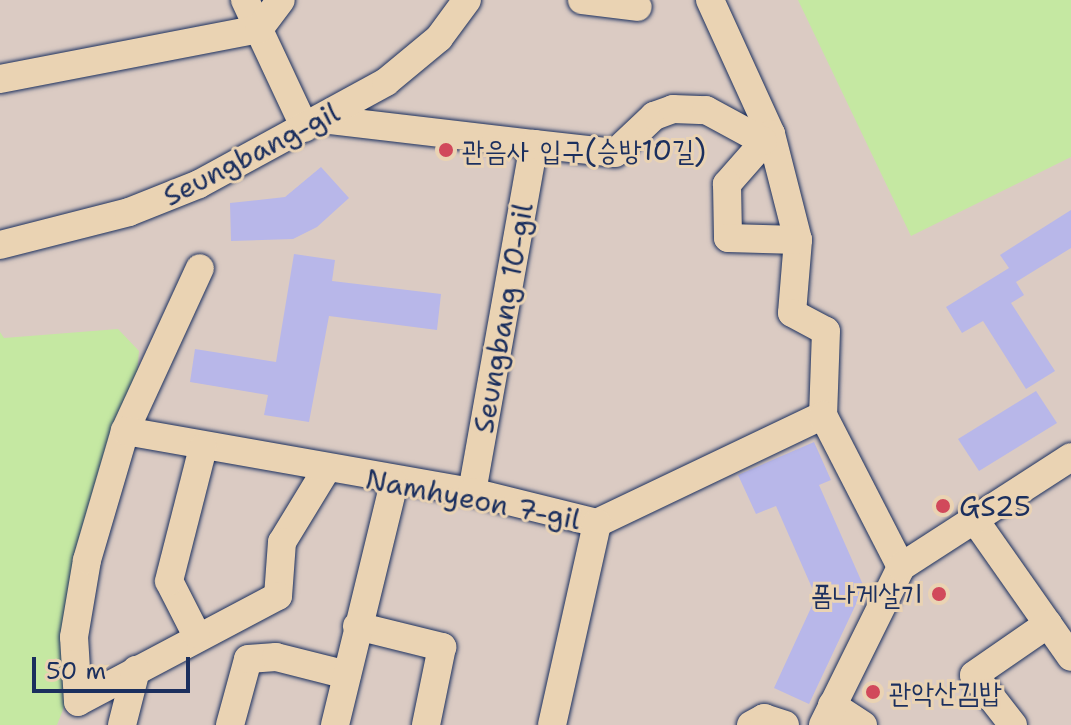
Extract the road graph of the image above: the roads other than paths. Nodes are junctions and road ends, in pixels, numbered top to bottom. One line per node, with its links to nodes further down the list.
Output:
1 (245, 0): 7 (street)
2 (281, 0): 7 (street)
3 (467, 0): 9 (street, Seungbang-gil)
4 (582, 0): 6 (street)
5 (710, 0): 10 (street)
6 (638, 7)
7 (259, 29): 8 (street); 9 (street)
8 (0, 79)
9 (313, 123): 11 (street); 13 (street, Seungbang-gil)
10 (767, 138): 11 (street); 12 (street); 12 (street)
11 (534, 144): 21 (street, Seungbang 10-gil)
12 (798, 240): 15 (street)
13 (0, 245)
14 (200, 268): 16 (street)
15 (823, 415): 23 (street, Namhyeon 7-gil); 24 (street)
16 (125, 431): 17 (street, Namhyeon 7-gil); 29 (street)
17 (203, 448): 19 (street, Namhyeon 7-gil); 27 (street)
18 (1071, 457): 22 (street)
19 (326, 470): 20 (street, Namhyeon 7-gil); 27 (street)
20 (394, 483): 21 (street, Namhyeon 7-gil); 26 (street)
21 (472, 492): 23 (street, Namhyeon 7-gil)
22 (972, 516): 24 (street); 25 (street)
23 (597, 523): 36 (street)
24 (901, 567): 31 (street)
25 (1048, 624): 28 (street); 40 (street)
26 (357, 626): 30 (street); 35 (street)
27 (196, 634): 29 (street)
28 (1071, 657)
29 (136, 670): 32 (street)
30 (347, 675): 33 (street); 34 (street)
31 (828, 715): 39 (street)
32 (123, 725)
33 (230, 725)
34 (335, 725)
35 (426, 725)
36 (554, 725)
37 (751, 725): 38 (street)
38 (785, 725)
39 (863, 725)
40 (1013, 725)

